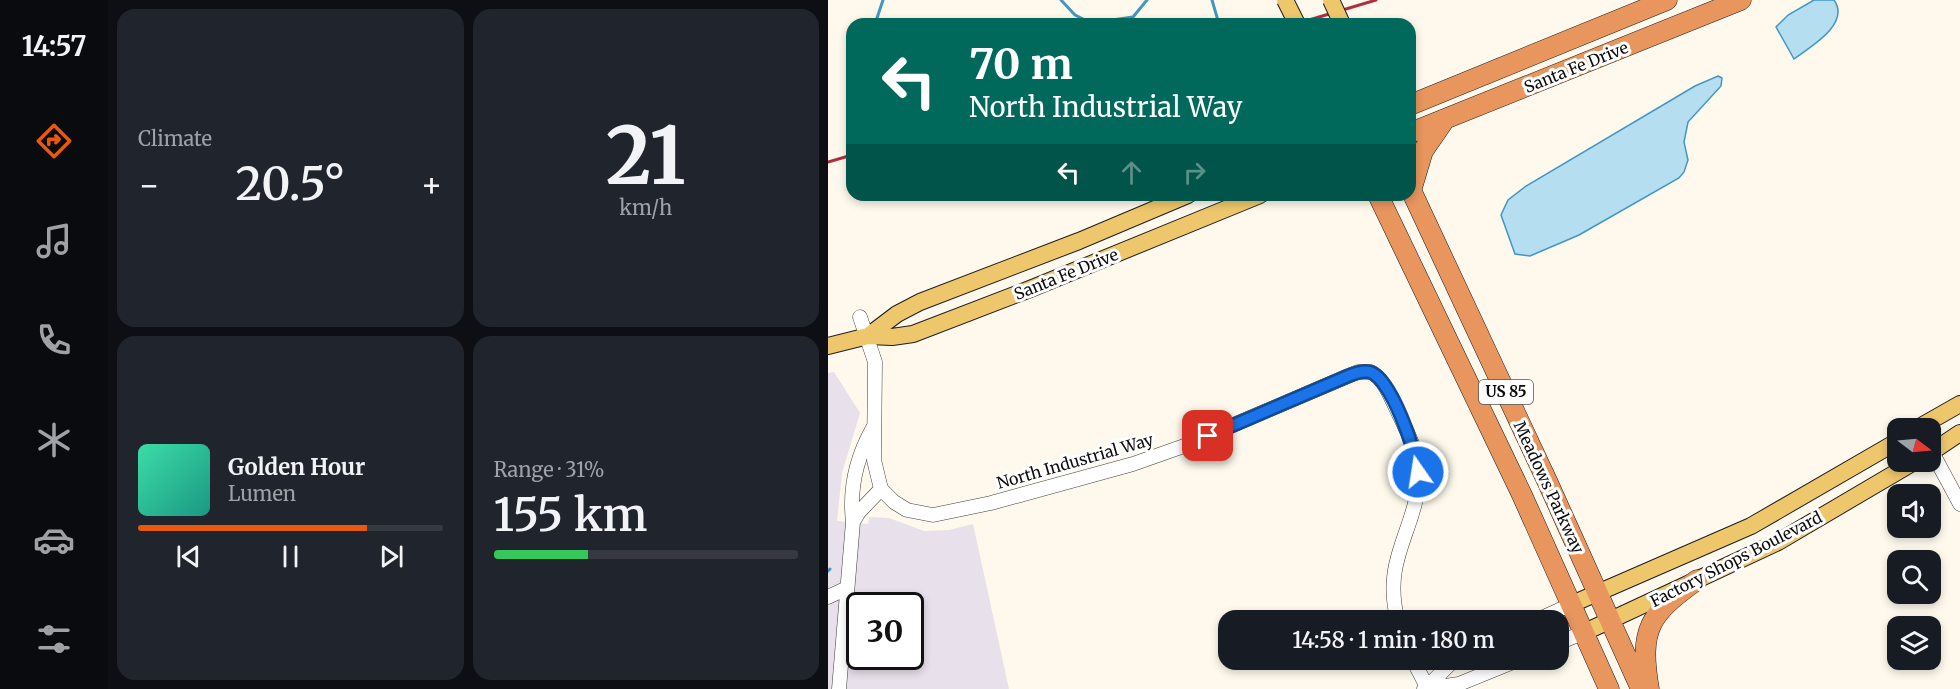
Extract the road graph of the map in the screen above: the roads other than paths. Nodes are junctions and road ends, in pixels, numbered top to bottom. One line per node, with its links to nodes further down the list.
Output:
1 (1285, 0): 5 (main road, bridge)
2 (1330, 0): 6 (main road, bridge)
3 (1666, 0): 7 (highway, Santa Fe Drive)
4 (1741, 0): 8 (highway, Santa Fe Drive)
5 (1294, 18)
6 (1339, 18)
7 (1416, 99)
8 (1445, 119): 9 (highway, Santa Fe Drive); 10 (highway, US 85)
9 (1416, 131)
10 (1416, 173)
11 (1416, 200): 31 (highway, Meadows Parkway / US 85)
12 (1174, 201): 16 (main road, Santa Fe Drive)
13 (1245, 201): 16 (main road, Santa Fe Drive)
14 (1381, 201): 33 (highway, Meadows Parkway / US 85)
15 (860, 317): 16 (street)
16 (868, 336): 17 (main road, Santa Fe Drive); 20 (street)
17 (828, 346)
18 (1960, 404): 19 (main road)
19 (1936, 418)
20 (874, 426): 26 (street); 28 (street)
21 (1960, 433): 22 (main road)
22 (1941, 445)
23 (1887, 447): 31 (main road, Factory Shops Boulevard)
24 (1941, 470): 27 (street)
25 (1897, 472): 29 (main road, Factory Shops Boulevard)
26 (881, 489): 28 (street); 34 (street, North Industrial Way)
27 (1960, 504)
28 (853, 522): 30 (street)
29 (1698, 580): 36 (main road, Factory Shops Boulevard); 46 (highway)
30 (847, 588): 32 (street); 43 (street)
31 (1599, 594): 33 (main road, Factory Shops Boulevard); 36 (highway, Meadows Parkway / US 85)
32 (828, 597)
33 (1572, 604): 35 (street); 37 (highway, Meadows Parkway / US 85)
34 (1396, 610)
35 (1559, 610)
36 (1611, 620): 37 (main road, Factory Shops Boulevard); 45 (highway, Meadows Parkway / US 85)
37 (1585, 632): 38 (street); 44 (highway, Meadows Parkway / US 85)
38 (1569, 639)
39 (1418, 670): 42 (street)
40 (1444, 670): 42 (street)
41 (1493, 670): 42 (street)
42 (1426, 688)
43 (839, 689)
44 (1610, 689)
45 (1641, 689)
46 (1649, 689)

